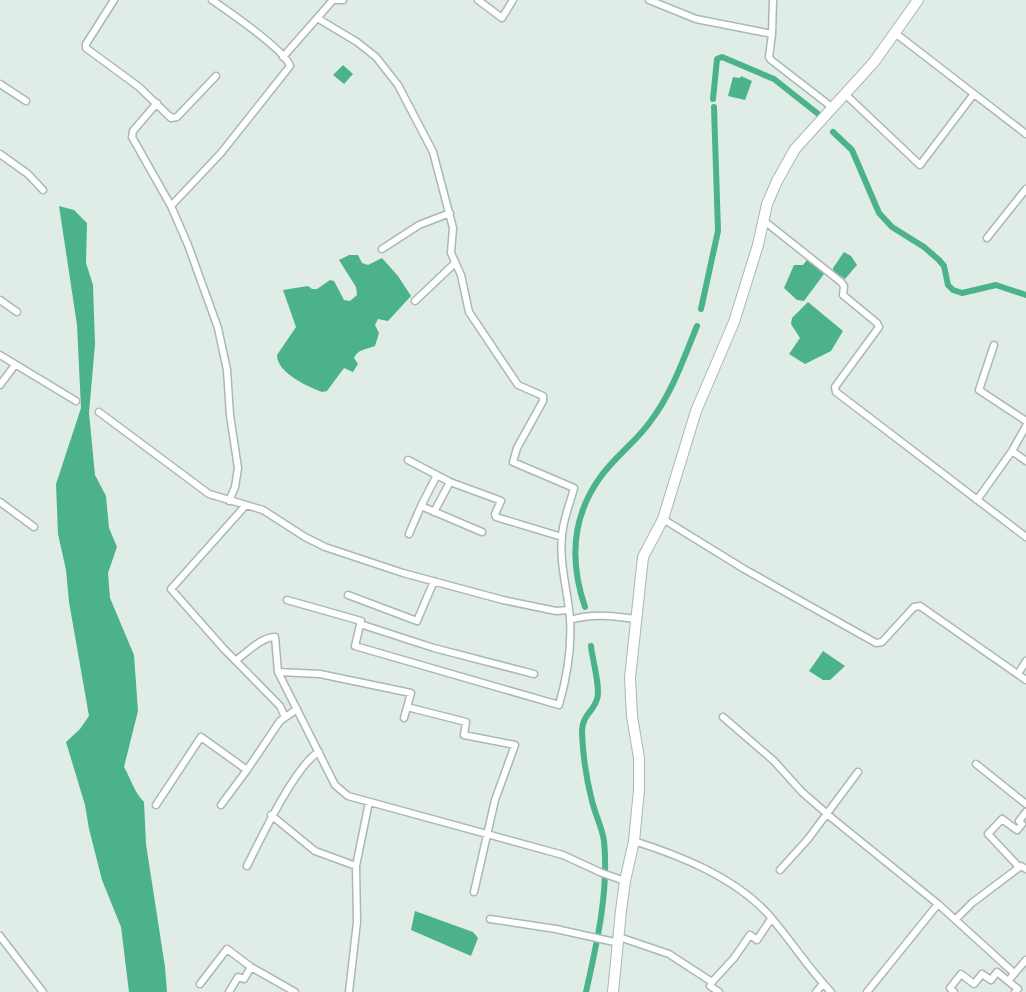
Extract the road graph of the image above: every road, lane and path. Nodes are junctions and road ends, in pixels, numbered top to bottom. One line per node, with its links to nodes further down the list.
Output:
1 (114, 0): 19 (street)
2 (212, 0): 13 (street)
3 (335, 0): 4 (street); 10 (street)
4 (343, 0)
5 (478, 0): 6 (street)
6 (513, 0)
7 (649, 0): 12 (street)
8 (773, 0): 12 (street)
9 (918, 0): 11 (main road)
10 (317, 18): 13 (street); 26 (street)
11 (896, 33): 16 (main road); 17 (street)
12 (772, 34): 20 (street)
13 (283, 57): 25 (street)
14 (216, 76): 19 (street)
15 (0, 84): 18 (street)
16 (845, 94): 17 (street); 20 (main road)
17 (973, 95): 21 (street)
18 (26, 101)
19 (157, 103): 25 (street)
20 (833, 108): 27 (main road)
21 (1026, 134)
22 (0, 154): 24 (street)
23 (1026, 189): 28 (street)
24 (42, 190)
25 (171, 206): 48 (street)
26 (450, 212): 29 (street); 30 (street)
27 (763, 220): 47 (street); 53 (main road)
28 (987, 238)
29 (382, 249)
30 (455, 263): 32 (street); 57 (street)
31 (0, 300): 33 (street)
32 (415, 301)
33 (17, 312)
34 (994, 345): 40 (street)
35 (0, 355): 36 (street)
36 (15, 365): 37 (street); 38 (street)
37 (0, 385)
38 (76, 401)
39 (98, 412): 48 (street)
40 (1026, 421)
41 (1026, 426): 42 (street)
42 (1012, 451): 44 (street); 47 (street)
43 (408, 460): 45 (street)
44 (1026, 461)
45 (437, 474): 46 (street); 51 (street)
46 (450, 482): 52 (street); 57 (street)
47 (977, 500): 58 (street)
48 (229, 501): 50 (street)
49 (0, 502): 54 (street)
50 (246, 506): 59 (street); 66 (street)
51 (421, 506): 52 (street); 56 (street)
52 (434, 512): 55 (street)
53 (663, 520): 63 (main road); 70 (street)
54 (34, 527)
55 (482, 532)
56 (408, 534)
57 (562, 536): 62 (street)
58 (1026, 537)
59 (434, 581): 60 (street); 62 (street)
60 (348, 595)
61 (288, 600): 65 (street)
62 (569, 610): 64 (street)
63 (636, 619): 64 (street); 89 (main road)
64 (570, 620): 65 (street)
65 (360, 624): 69 (street)
66 (236, 660): 68 (street); 74 (street)
67 (1026, 661): 70 (street)
68 (278, 672): 72 (street); 73 (street)
69 (534, 674)
70 (1018, 674): 71 (street)
71 (1026, 680)
72 (407, 707): 75 (street); 88 (street)
73 (297, 709): 74 (street); 77 (street)
74 (285, 717): 79 (street)
75 (404, 718)
76 (723, 718): 86 (street)
77 (319, 752): 81 (street); 87 (street)
78 (976, 764): 82 (street)
79 (247, 770): 83 (street); 84 (street)
80 (858, 772): 86 (street)
81 (369, 802): 88 (street); 91 (street)
82 (1026, 803)
83 (156, 805)
84 (221, 805)
85 (1026, 812): 92 (street)
86 (827, 814): 93 (street); 97 (street)
87 (271, 816): 90 (street); 91 (street)
88 (487, 836): 95 (street); 96 (street)
89 (634, 841): 95 (main road); 99 (street)
90 (247, 866)
91 (356, 866): 113 (street)
92 (1019, 867): 94 (street); 100 (street)
93 (780, 870)
94 (1026, 870)
95 (625, 881): 102 (main road)
96 (474, 892)
97 (938, 904): 100 (street); 118 (street)
98 (490, 919): 102 (street)
99 (771, 919): 107 (street); 109 (street)
100 (956, 919): 105 (street)
101 (0, 936): 110 (street)
102 (619, 940): 107 (street); 114 (main road)
103 (1026, 960): 105 (street)
104 (251, 967): 108 (street); 111 (street); 112 (street)
105 (1014, 973): 106 (street)
106 (1008, 981): 119 (street); 120 (street)
107 (712, 982): 115 (street)
108 (200, 984)
109 (823, 984): 116 (street); 117 (street)
110 (43, 992)
111 (230, 992)
112 (295, 992)
113 (349, 992)
114 (613, 992)
115 (719, 992)
116 (816, 992)
117 (832, 992)
118 (866, 992)
119 (954, 992)
120 (1015, 992)

